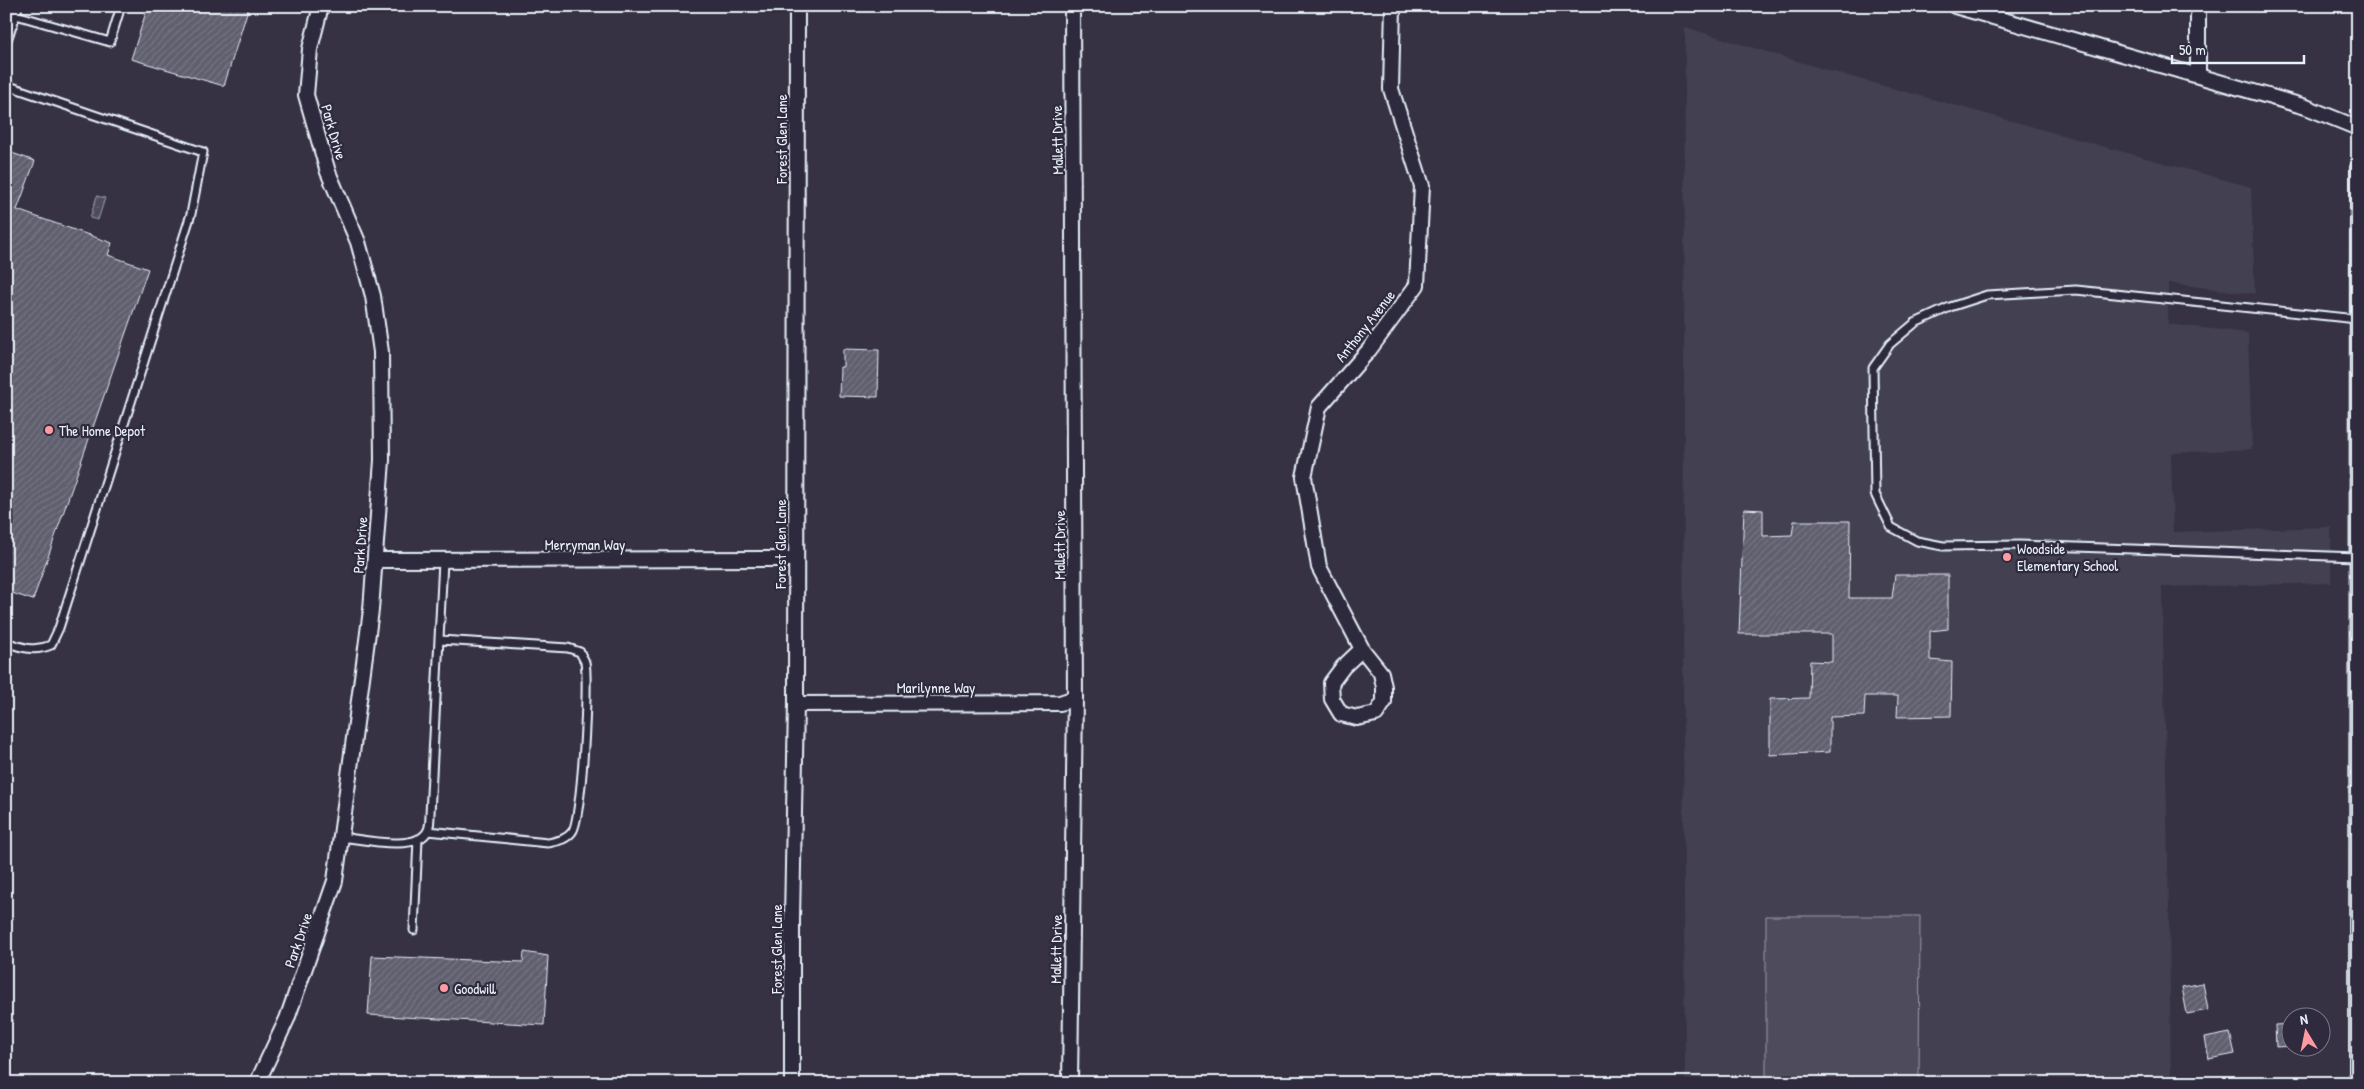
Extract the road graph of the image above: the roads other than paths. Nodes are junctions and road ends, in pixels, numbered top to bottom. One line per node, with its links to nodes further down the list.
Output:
1 (18, 6): 10 (lane)
2 (121, 6): 10 (lane)
3 (321, 6): 20 (street, Park Drive)
4 (798, 6): 19 (street, Forest Glen Lane)
5 (1072, 6): 25 (street, Mallett Drive)
6 (1393, 6): 24 (street, Anthony Avenue)
7 (1954, 6): 11 (street)
8 (2002, 6): 11 (street)
9 (2198, 6): 13 (street)
10 (16, 15): 12 (lane)
11 (2002, 21): 13 (street)
12 (6, 43)
13 (2198, 75): 15 (street)
14 (6, 85): 23 (lane)
15 (2358, 128)
16 (2358, 168): 17 (street)
17 (2356, 319): 18 (street); 18 (lane)
18 (2357, 557): 34 (street)
19 (796, 559): 21 (street, Merryman Way); 26 (street, Forest Glen Lane)
20 (375, 560): 21 (street, Merryman Way); 28 (street, Park Drive)
21 (443, 561): 22 (lane)
22 (440, 640): 27 (lane); 27 (lane)
23 (6, 642)
24 (1362, 649): 24 (street, Anthony Avenue)
25 (1075, 698): 26 (street, Marilynne Way); 33 (street, Mallett Drive)
26 (796, 704): 32 (street, Forest Glen Lane)
27 (428, 831): 29 (lane)
28 (342, 837): 29 (lane); 31 (street, Park Drive)
29 (418, 840): 30 (lane)
30 (414, 930)
31 (257, 1083)
32 (792, 1083)
33 (1070, 1083)
34 (2357, 1083)

